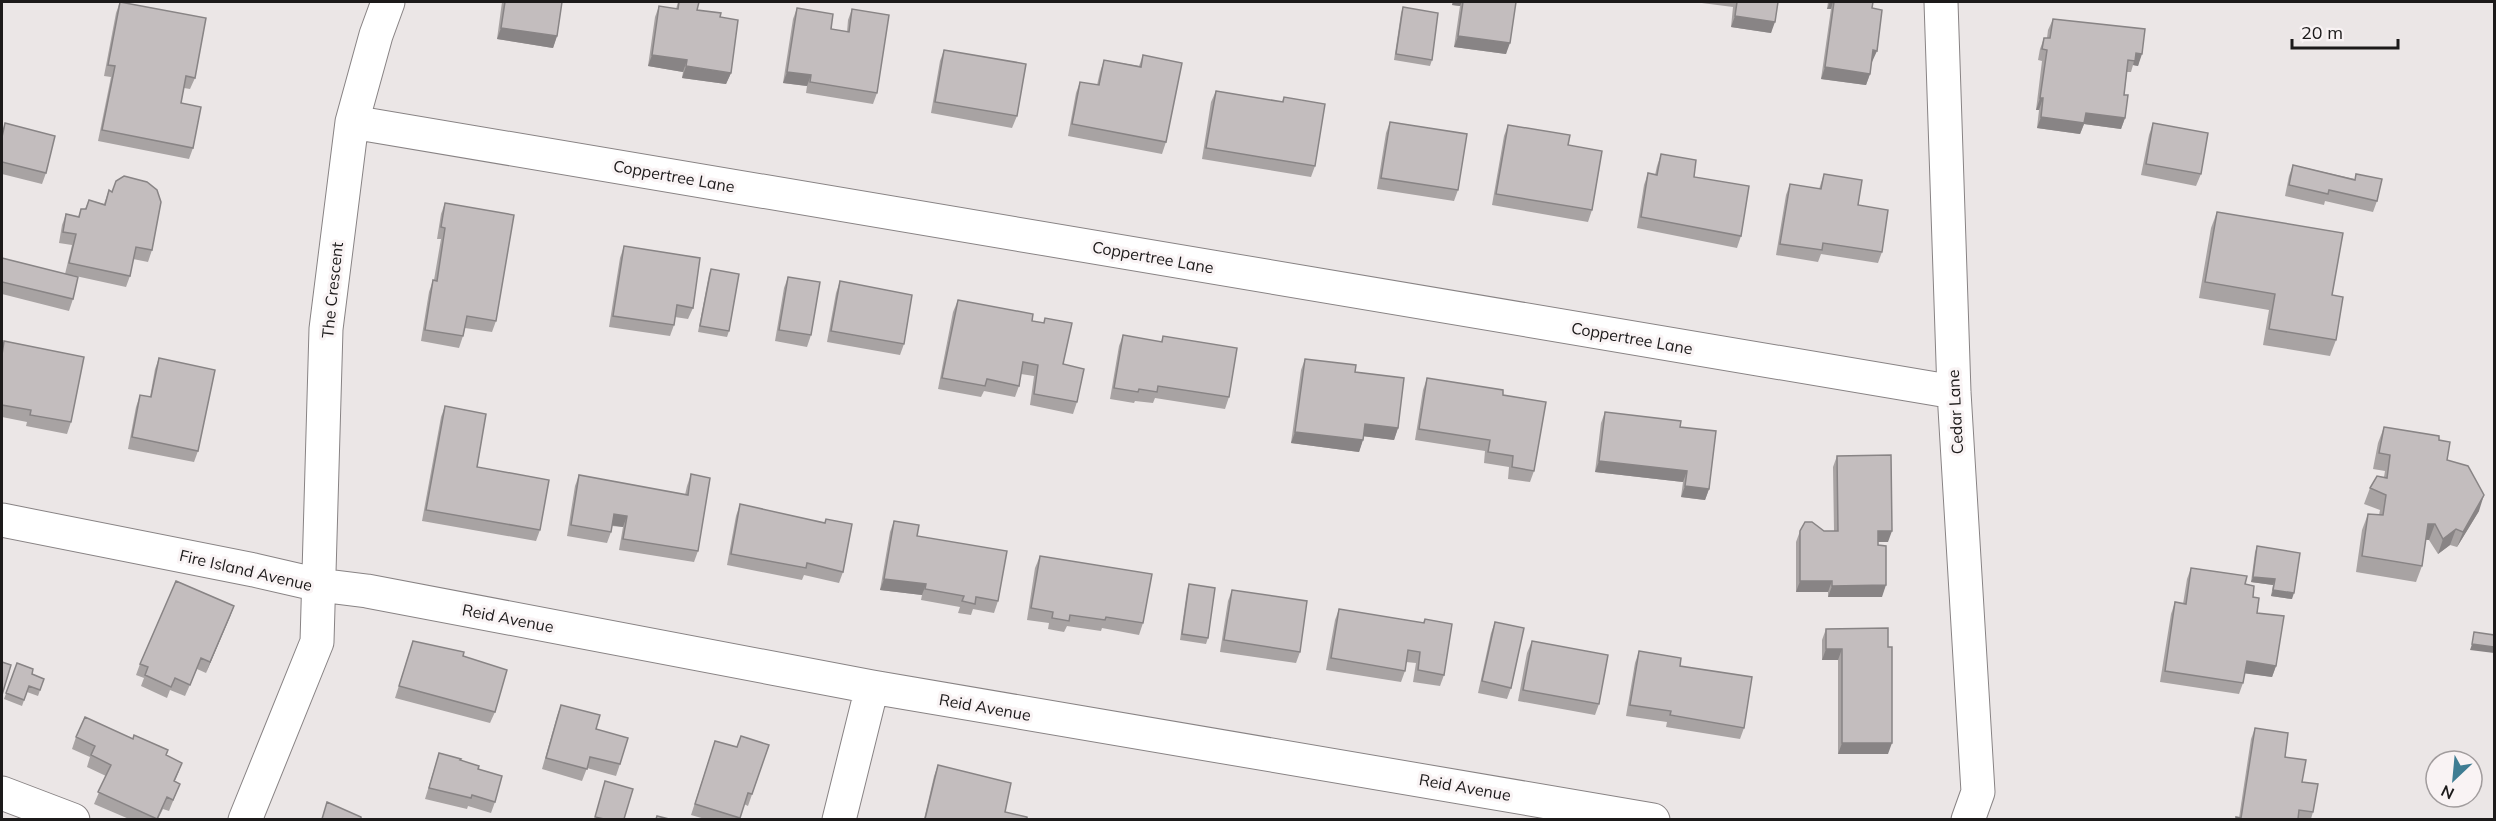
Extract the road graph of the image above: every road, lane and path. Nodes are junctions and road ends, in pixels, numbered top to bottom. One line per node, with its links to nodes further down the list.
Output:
1 (388, 2): 3 (street, The Crescent)
2 (1941, 2): 4 (street, Cedar Lane)
3 (352, 122): 4 (street, Coppertree Lane); 6 (street, The Crescent)
4 (1954, 392): 14 (street, Cedar Lane)
5 (2, 520): 6 (street, Fire Island Avenue)
6 (319, 585): 7 (street, Reid Avenue); 11 (street, Fire Island Avenue)
7 (872, 687): 9 (street, Reid Avenue); 12 (street)
8 (2, 793): 10 (street)
9 (1615, 816): 13 (street, Reid Avenue)
10 (73, 819)
11 (245, 819)
12 (839, 819)
13 (1653, 819)
14 (1968, 819)

